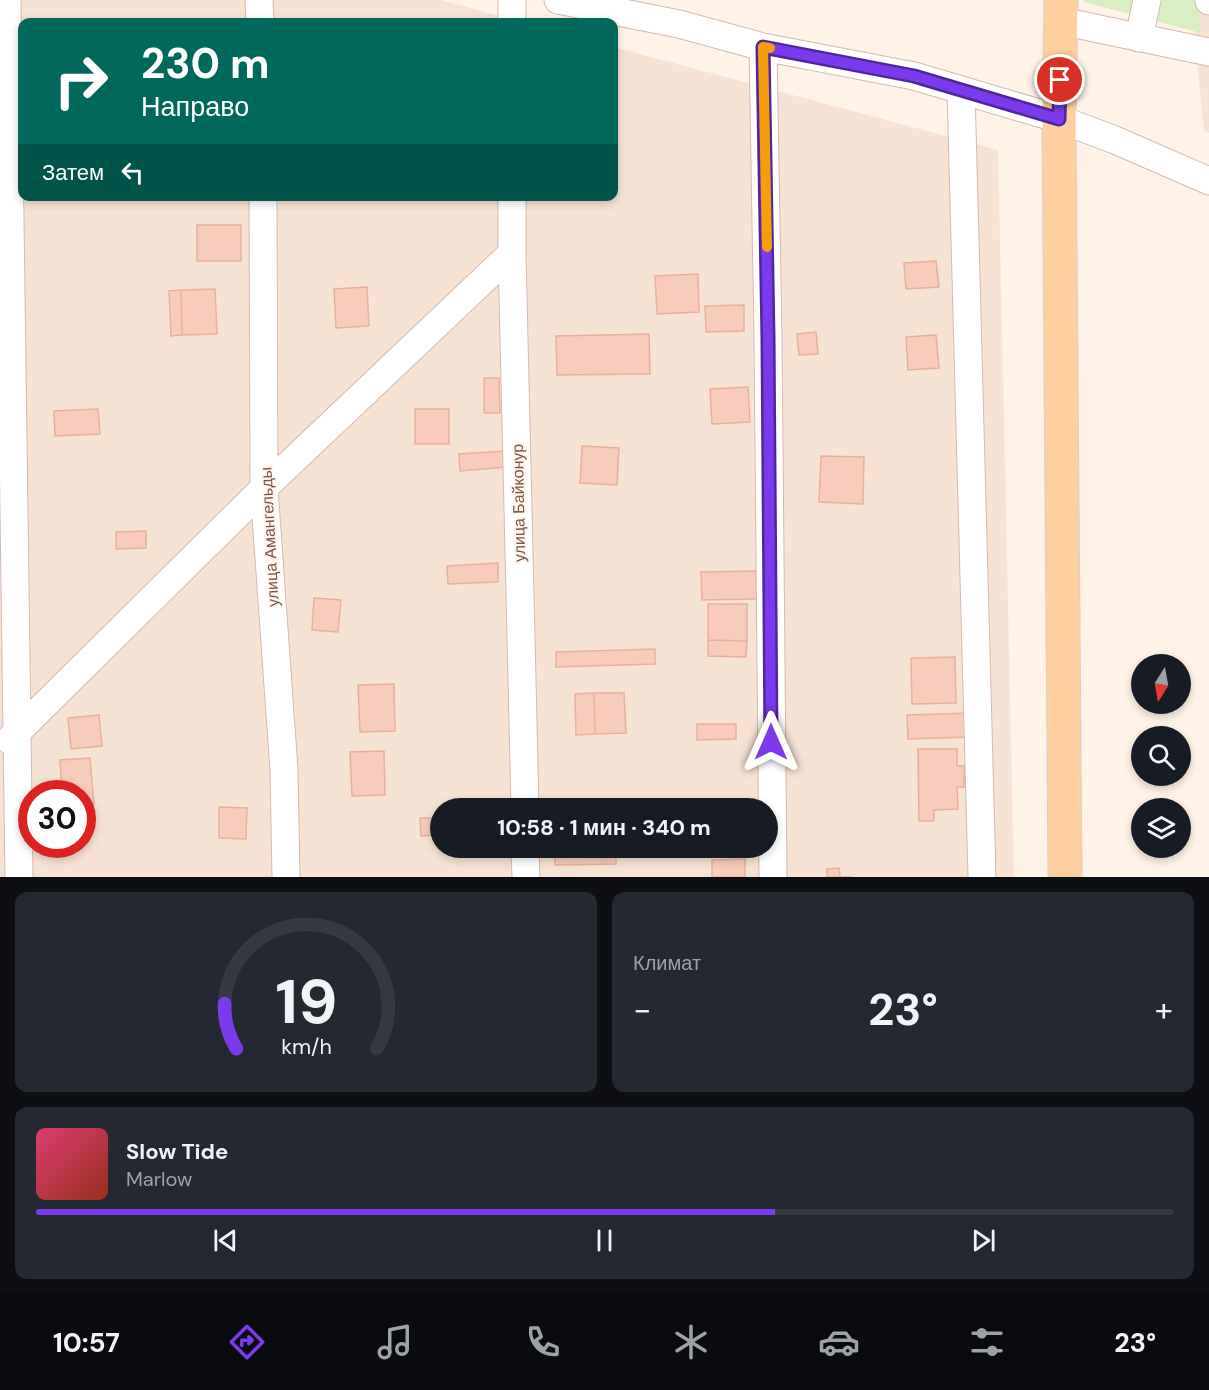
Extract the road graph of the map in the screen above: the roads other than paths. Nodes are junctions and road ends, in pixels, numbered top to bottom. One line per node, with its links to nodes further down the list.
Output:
1 (7, 0): 19 (street)
2 (259, 0): 7 (street)
3 (512, 0): 8 (street)
4 (558, 0): 10 (street)
5 (1148, 0): 9 (street)
6 (1061, 10): 9 (street); 13 (main road)
7 (260, 18)
8 (512, 18)
9 (1139, 38): 11 (street)
10 (763, 47): 12 (street); 25 (street)
11 (1209, 52)
12 (961, 90): 13 (street); 26 (street)
13 (1059, 119): 14 (street); 27 (main road)
14 (1209, 181)
15 (263, 201): 18 (street, улица Амангельды)
16 (512, 201): 17 (street, улица Байконур)
17 (512, 252): 18 (street); 20 (street, улица Байконур)
18 (264, 488): 19 (street); 23 (street, улица Амангельды)
19 (8, 741): 22 (street)
20 (525, 798)
21 (525, 858): 24 (street)
22 (19, 877)
23 (286, 877)
24 (525, 877)
25 (773, 877)
26 (982, 877)
27 (1065, 877)

